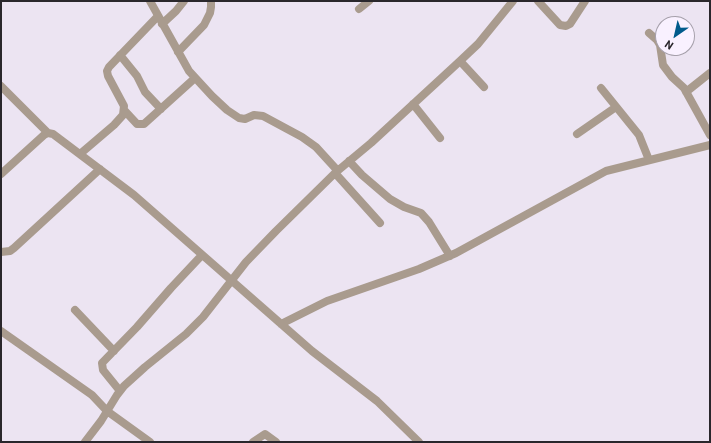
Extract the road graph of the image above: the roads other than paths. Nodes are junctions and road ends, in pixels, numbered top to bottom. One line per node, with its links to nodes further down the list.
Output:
1 (150, 1): 9 (street)
2 (184, 1): 9 (street)
3 (211, 1): 11 (street)
4 (369, 1): 8 (street)
5 (513, 1): 13 (street)
6 (538, 1): 7 (street)
7 (586, 1)
8 (359, 9)
9 (160, 20): 11 (street); 12 (street)
10 (649, 33): 19 (street)
11 (178, 52): 15 (street)
12 (120, 55): 22 (street); 23 (street)
13 (460, 61): 17 (street); 20 (street)
14 (710, 73): 19 (street)
15 (195, 78): 22 (street); 33 (street)
16 (1, 86): 24 (street)
17 (484, 87)
18 (601, 88): 21 (street)
19 (686, 92): 26 (street)
20 (413, 104): 27 (street); 31 (street)
21 (616, 107): 25 (street); 30 (street)
22 (161, 109): 23 (street)
23 (124, 110): 29 (street)
24 (48, 133): 29 (street); 34 (street)
25 (577, 134)
26 (710, 135)
27 (440, 138)
28 (710, 145): 30 (street)
29 (80, 154): 32 (street)
30 (649, 160): 38 (street)
31 (349, 161): 33 (street); 38 (street)
32 (100, 169): 36 (street); 37 (street)
33 (336, 172): 35 (street); 39 (street)
34 (1, 174)
35 (380, 223)
36 (1, 252)
37 (202, 255): 39 (street); 43 (street)
38 (450, 256): 41 (street)
39 (231, 280): 41 (street); 44 (street)
40 (75, 310): 43 (street)
41 (281, 324): 50 (street)
42 (1, 332): 45 (street)
43 (114, 351): 44 (street)
44 (120, 391): 45 (street)
45 (107, 411): 46 (street); 47 (street)
46 (84, 442)
47 (150, 442)
48 (253, 442): 49 (street)
49 (276, 442)
50 (419, 442)

